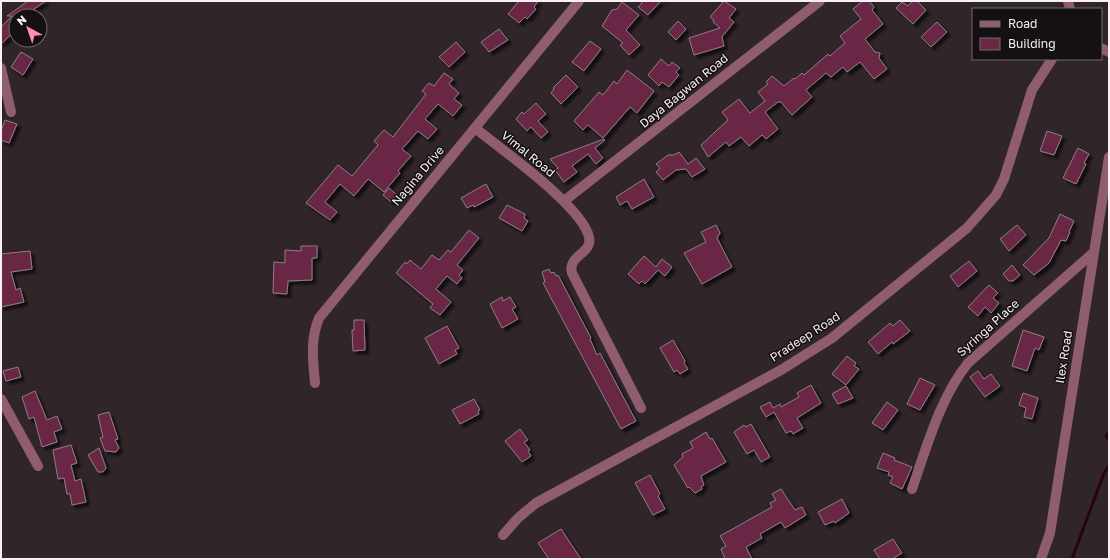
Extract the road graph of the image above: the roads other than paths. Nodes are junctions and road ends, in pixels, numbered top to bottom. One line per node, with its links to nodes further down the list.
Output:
1 (579, 1): 6 (street, Nagina Drive)
2 (820, 1): 8 (street, Daya Bagwan Road)
3 (1051, 60): 15 (street, Pradeep Road)
4 (1, 68): 5 (street)
5 (11, 112)
6 (475, 128): 8 (street, Vimal Road); 10 (street, Nagina Drive)
7 (1109, 157): 9 (street, Ilex Road)
8 (564, 201): 12 (street, Vimal Road)
9 (1093, 253): 14 (street, Syringa Place); 16 (street, Ilex Road)
10 (315, 382)
11 (1, 399): 13 (street)
12 (641, 408)
13 (38, 466)
14 (912, 488)
15 (503, 535)
16 (1042, 559)

